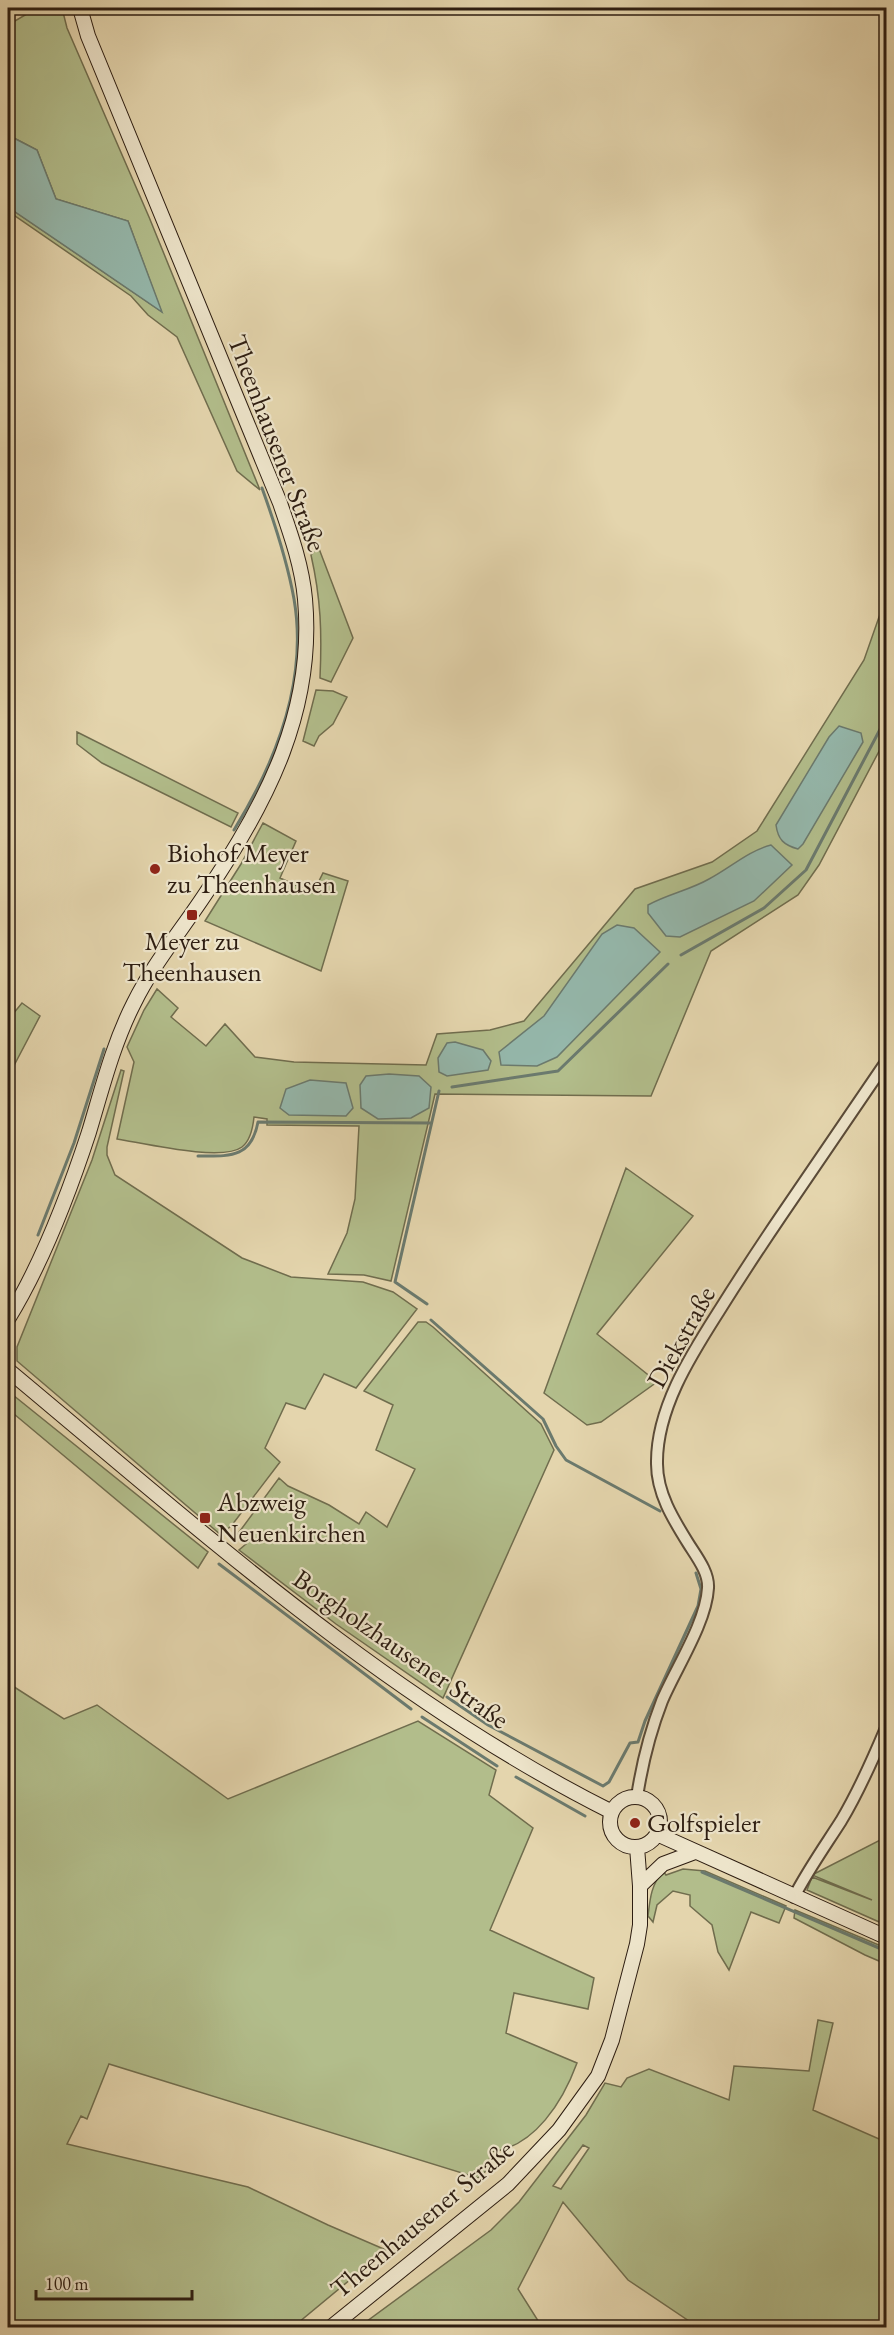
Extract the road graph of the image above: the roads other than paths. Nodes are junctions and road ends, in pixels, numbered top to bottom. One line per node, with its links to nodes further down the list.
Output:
1 (80, 8): 3 (main road, Theenhausener Straße)
2 (886, 1062): 6 (street, Diekstraße)
3 (8, 1319)
4 (8, 1370): 7 (main road, Borgholzhausener Straße)
5 (886, 1728): 12 (street)
6 (637, 1797): 7 (main road); 8 (main road)
7 (612, 1812): 9 (main road)
8 (657, 1834): 9 (main road); 10 (main road)
9 (637, 1847): 11 (main road, Theenhausener Straße)
10 (695, 1852): 11 (main road); 12 (main road)
11 (640, 1886): 14 (main road, Theenhausener Straße)
12 (794, 1897): 13 (main road)
13 (886, 1936)
14 (330, 2328)

